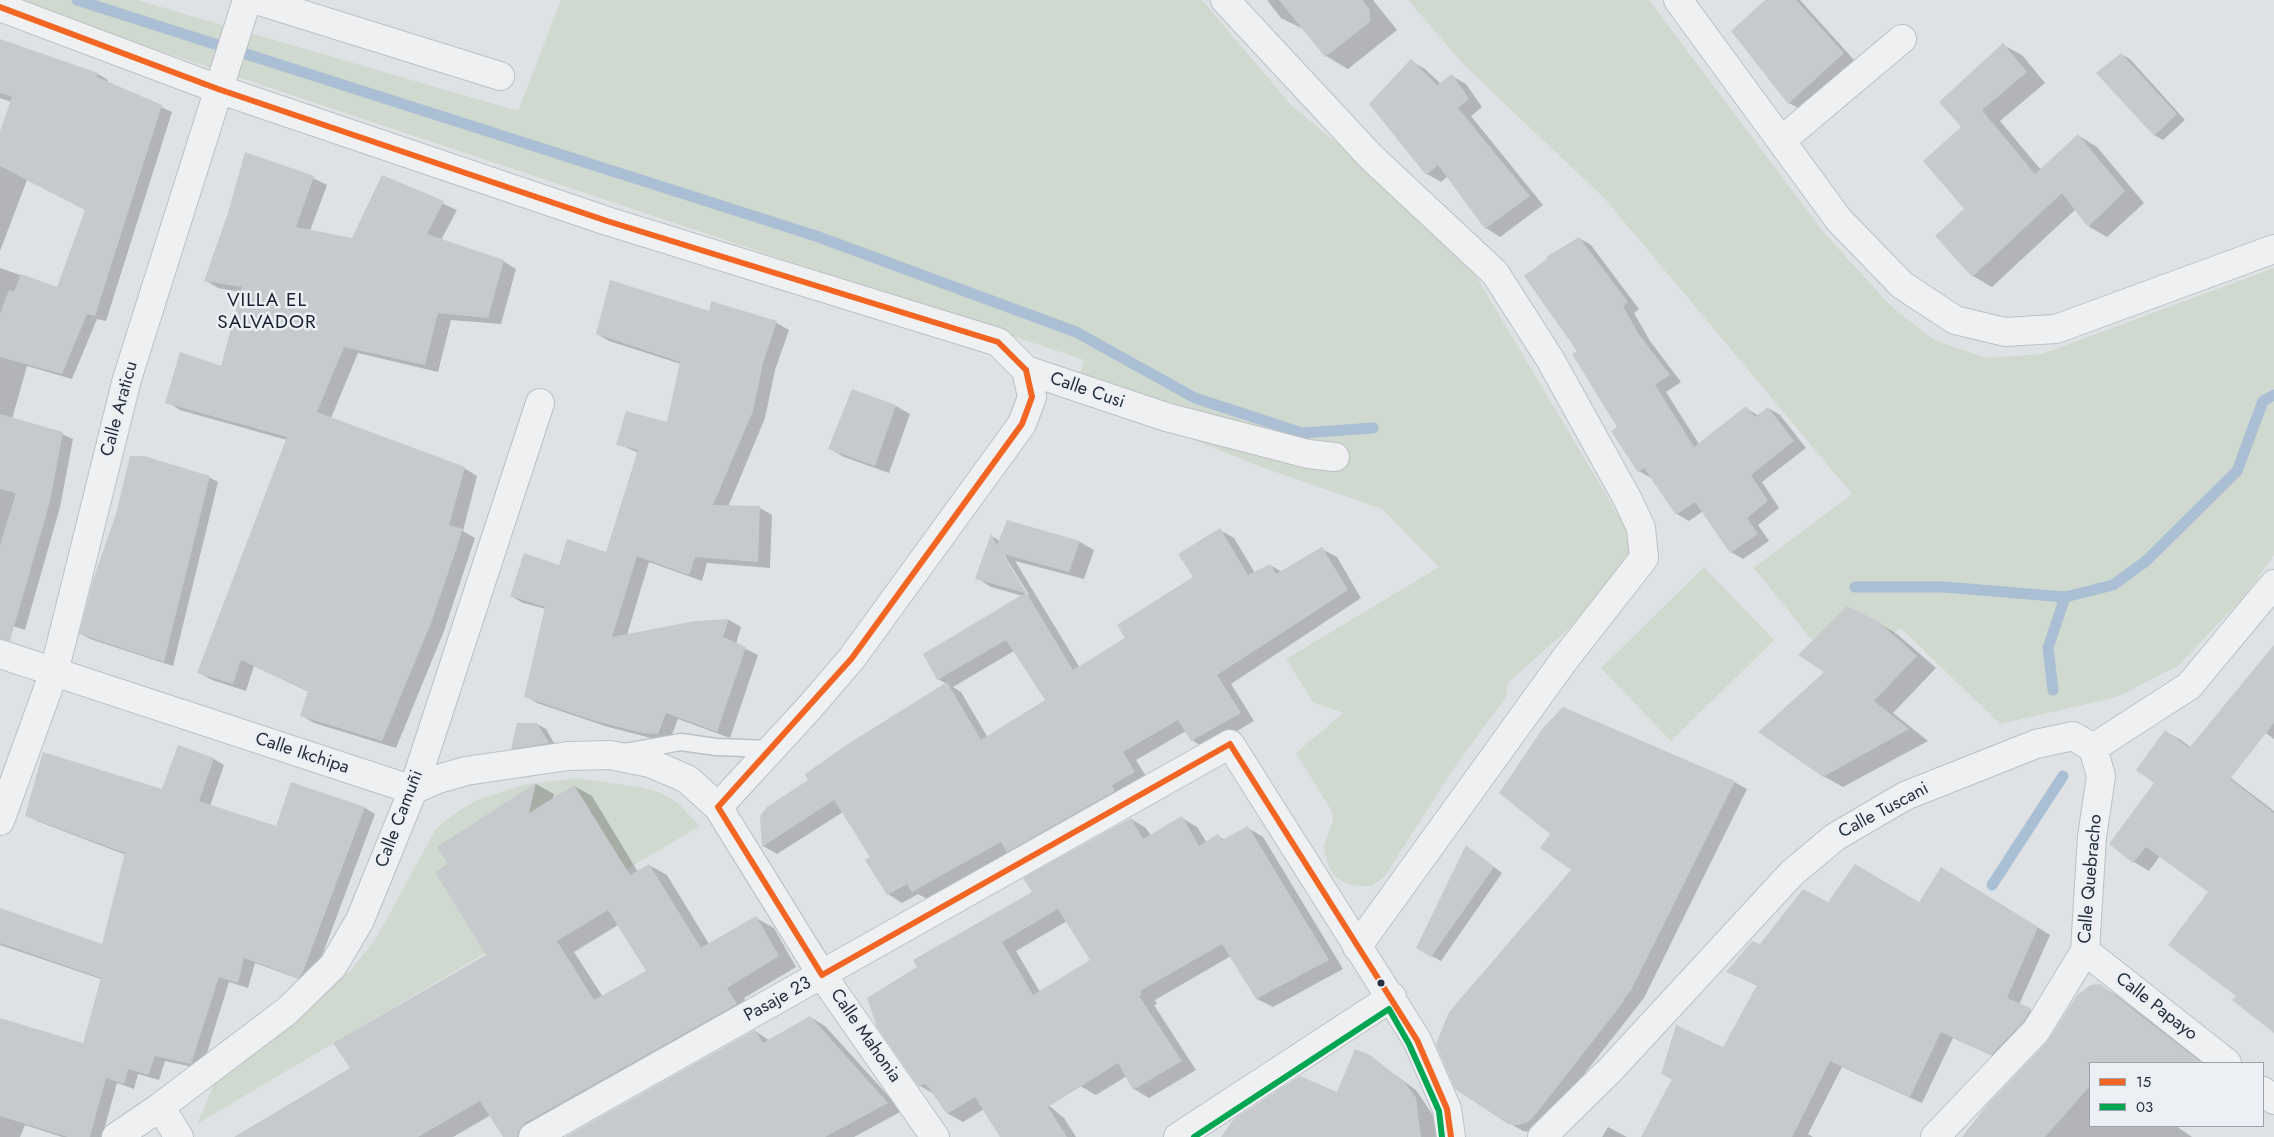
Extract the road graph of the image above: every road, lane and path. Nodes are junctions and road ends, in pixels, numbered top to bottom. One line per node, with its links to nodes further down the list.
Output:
1 (247, 0): 8 (street, Calle Araticu)
2 (256, 0): 7 (street)
3 (1225, 0): 23 (street)
4 (1678, 0): 9 (street)
5 (0, 7): 8 (street, Calle Cusi)
6 (1902, 39): 9 (street)
7 (500, 76)
8 (218, 89): 11 (street, Calle Cusi); 16 (street, Calle Araticu)
9 (1782, 140): 10 (street)
10 (2274, 249)
11 (1026, 370): 13 (street, Calle Cusi); 18 (street)
12 (540, 403): 20 (street, Calle Camuñi)
13 (1335, 457)
14 (2274, 584): 17 (street)
15 (0, 654): 16 (street, Calle Ikchipa)
16 (54, 672): 20 (street, Calle Ikchipa); 22 (street, Calle Araticu)
17 (2094, 748): 24 (street, Calle Quebracho); 35 (street, Calle Tuscani)
18 (772, 749): 19 (lane); 21 (street)
19 (610, 755): 20 (street); 21 (street)
20 (413, 790): 28 (street, Calle Camuñi)
21 (718, 807): 25 (street, Calle Mahonia)
22 (0, 821)
23 (1357, 947): 25 (street, Pasaje 23); 26 (street)
24 (2085, 951): 27 (street, Calle Papayo); 36 (street, Calle Quebracho)
25 (822, 975): 31 (street, Pasaje 23); 32 (street, Calle Mahonia)
26 (1392, 997): 33 (street); 34 (street)
27 (2226, 1062)
28 (160, 1107): 29 (street, Calle Camuñi); 30 (street)
29 (116, 1137)
30 (179, 1137)
31 (533, 1137)
32 (936, 1137)
33 (1178, 1137)
34 (1450, 1137)
35 (1542, 1137)
36 (1935, 1137)

